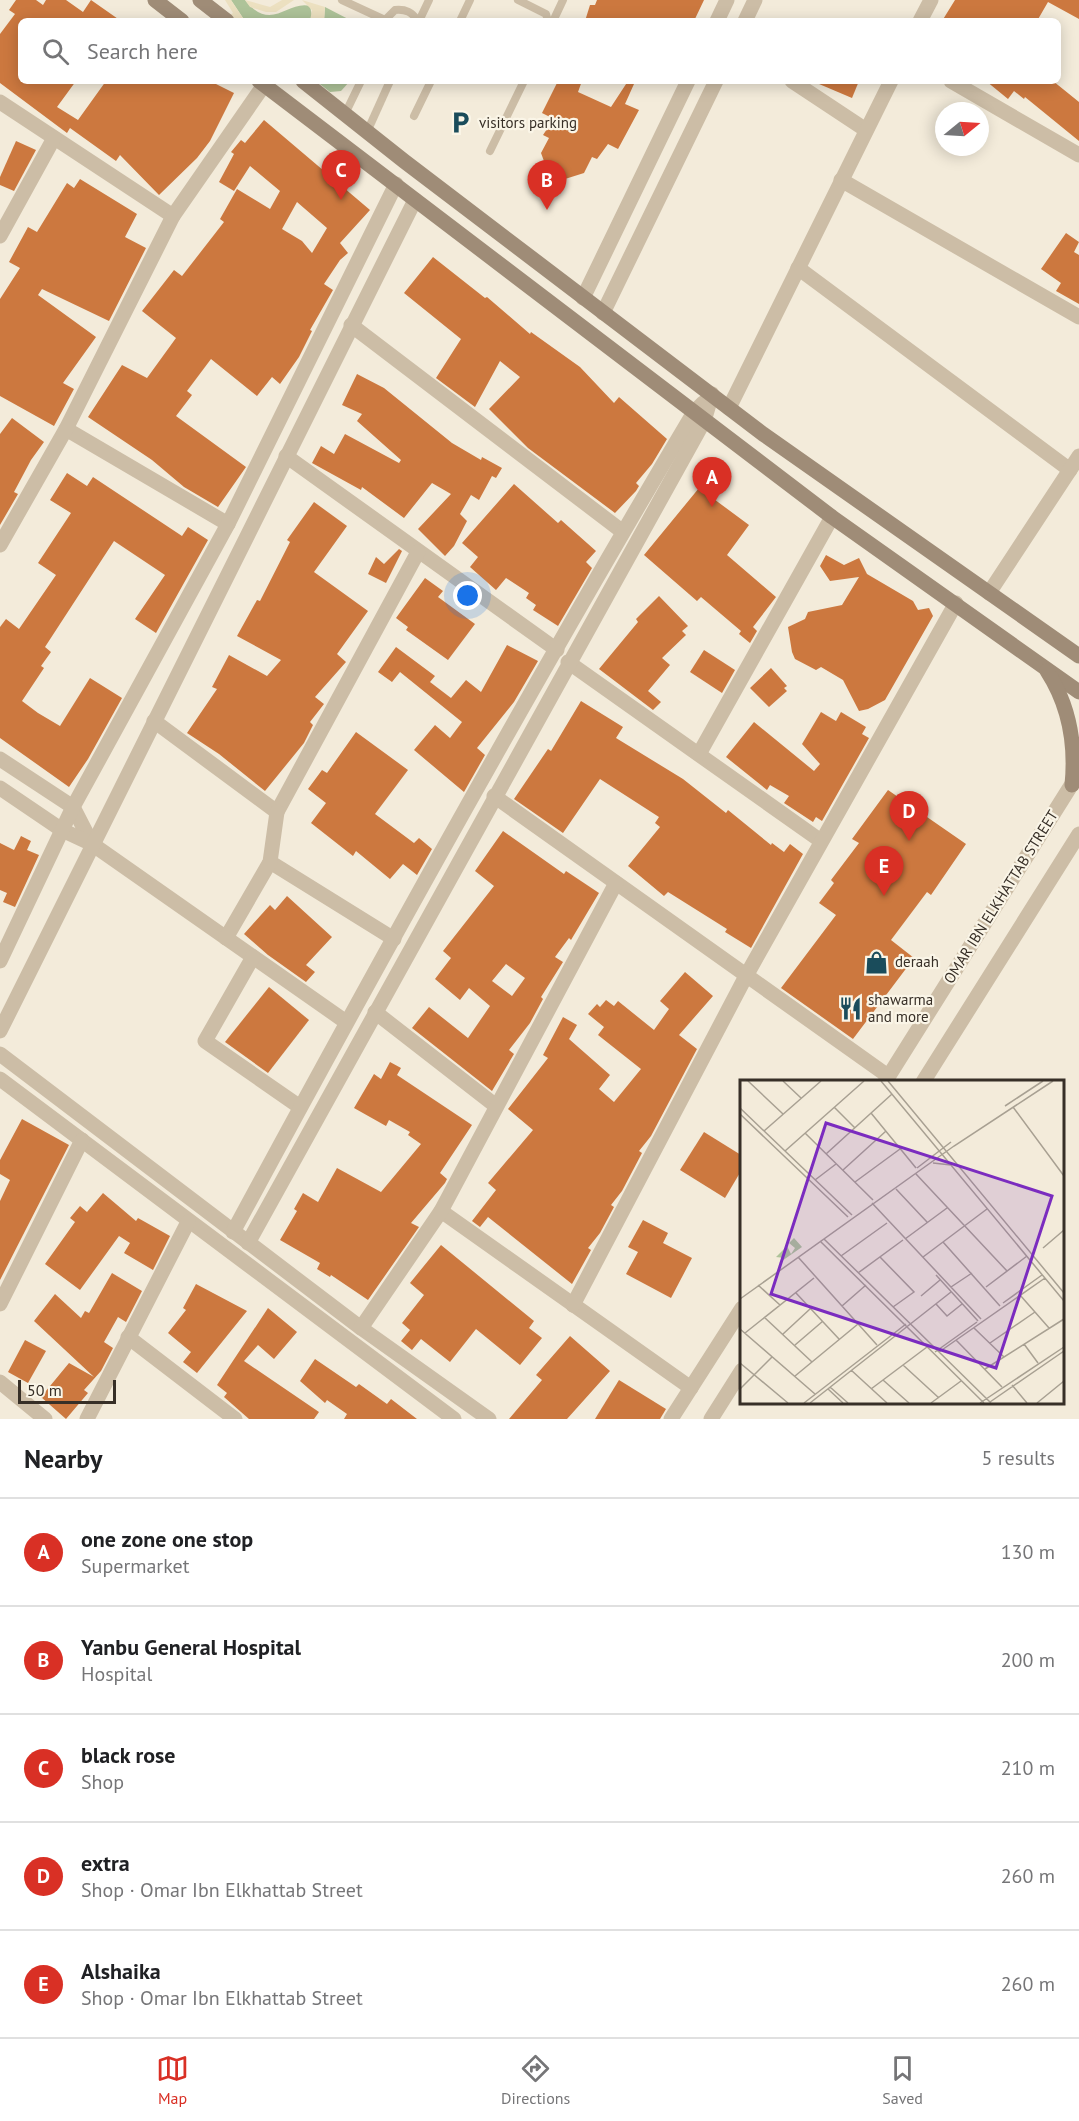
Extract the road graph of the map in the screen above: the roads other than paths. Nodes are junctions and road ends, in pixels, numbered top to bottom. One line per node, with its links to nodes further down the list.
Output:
1 (155, 0): 13 (main road)
2 (200, 0): 14 (main road)
3 (342, 0): 15 (lane)
4 (400, 0): 12 (lane)
5 (429, 0): 18 (lane)
6 (470, 0): 19 (lane)
7 (518, 0): 20 (lane)
8 (563, 0): 21 (lane)
9 (727, 0): 22 (street)
10 (755, 0): 23 (street)
11 (930, 0): 24 (street)
12 (395, 10): 16 (lane); 17 (lane)
13 (178, 18)
14 (223, 18)
15 (380, 18)
16 (386, 18)
17 (416, 18)
18 (420, 18)
19 (461, 18)
20 (550, 18)
21 (552, 18)
22 (718, 18)
23 (746, 18)
24 (921, 18)
25 (260, 84): 48 (street)
26 (262, 84): 46 (main road)
27 (307, 84): 38 (main road)
28 (360, 84): 38 (lane)
29 (389, 84): 41 (lane)
30 (430, 84): 39 (lane)
31 (523, 84): 43 (lane)
32 (687, 84): 51 (street)
33 (715, 84): 52 (street)
34 (797, 84): 40 (street)
35 (889, 84): 40 (street)
36 (956, 84): 44 (street)
37 (0, 102): 42 (street)
38 (345, 114): 41 (main road)
39 (414, 116)
40 (866, 130): 45 (street)
41 (367, 132): 51 (main road)
42 (54, 138): 48 (street); 49 (street)
43 (490, 151)
44 (1079, 155)
45 (841, 180): 50 (street); 53 (street)
46 (396, 184): 47 (main road); 65 (street)
47 (415, 200): 54 (street); 57 (main road)
48 (173, 216): 58 (street)
49 (0, 236)
50 (798, 268): 56 (street); 63 (street)
51 (583, 298): 52 (main road)
52 (603, 313): 55 (main road)
53 (1079, 317)
54 (351, 325): 60 (street); 66 (street)
55 (712, 394): 56 (main road); 57 (street)
56 (729, 408): 59 (main road)
57 (699, 416): 62 (main road); 66 (street); 73 (street)
58 (66, 429): 65 (street); 67 (street)
59 (779, 445): 62 (main road); 69 (main road)
60 (286, 456): 68 (street); 76 (street)
61 (1079, 456): 63 (street)
62 (765, 466): 64 (main road)
63 (1070, 470): 69 (street)
64 (832, 517): 70 (main road); 77 (street)
65 (228, 524): 82 (street)
66 (623, 532): 71 (street)
67 (0, 545)
68 (418, 552): 71 (street); 83 (street)
69 (990, 593): 72 (main road)
70 (956, 603): 74 (main road); 86 (street)
71 (557, 650): 91 (street)
72 (1079, 656)
73 (568, 662): 77 (street); 81 (street)
74 (1043, 666): 75 (main road); 79 (main road)
75 (1079, 692)
76 (154, 721): 83 (street); 87 (street)
77 (699, 754): 86 (street)
78 (0, 759): 82 (street)
79 (1075, 779): 100 (street, OMAR IBN ELKHATTAB STREET)
80 (0, 788): 84 (street)
81 (494, 796): 89 (street); 95 (street)
82 (73, 807): 84 (street); 87 (street)
83 (278, 812): 88 (street)
84 (62, 830): 87 (street); 93 (street)
85 (1079, 834): 101 (street)
86 (821, 841): 94 (street)
87 (92, 844): 90 (street); 97 (street)
88 (270, 862): 90 (street); 91 (street)
89 (616, 883): 94 (street); 102 (street)
90 (226, 938): 92 (street)
91 (394, 939): 96 (street)
92 (253, 957): 96 (street); 103 (street)
93 (0, 961)
94 (746, 976): 100 (street); 110 (street)
95 (375, 1012): 102 (street); 108 (street)
96 (346, 1022): 103 (street)
97 (0, 1031)
98 (0, 1054): 107 (street)
99 (0, 1079): 104 (street)
100 (886, 1079)
101 (924, 1080)
102 (496, 1106): 105 (street)
103 (300, 1107): 107 (street)
104 (82, 1140): 106 (street); 109 (street)
105 (441, 1211): 110 (street); 112 (street)
106 (188, 1222): 113 (street); 120 (street)
107 (233, 1232): 108 (street)
108 (248, 1243): 112 (street)
109 (0, 1304)
110 (573, 1305): 116 (street)
111 (740, 1310): 116 (street)
112 (361, 1328): 121 (street)
113 (128, 1337): 118 (street); 119 (street)
114 (740, 1372): 123 (street)
115 (0, 1382): 117 (street)
116 (691, 1388): 122 (street)
117 (45, 1419)
118 (87, 1419)
119 (235, 1419)
120 (454, 1419)
121 (489, 1419)
122 (671, 1419)
123 (711, 1419)

